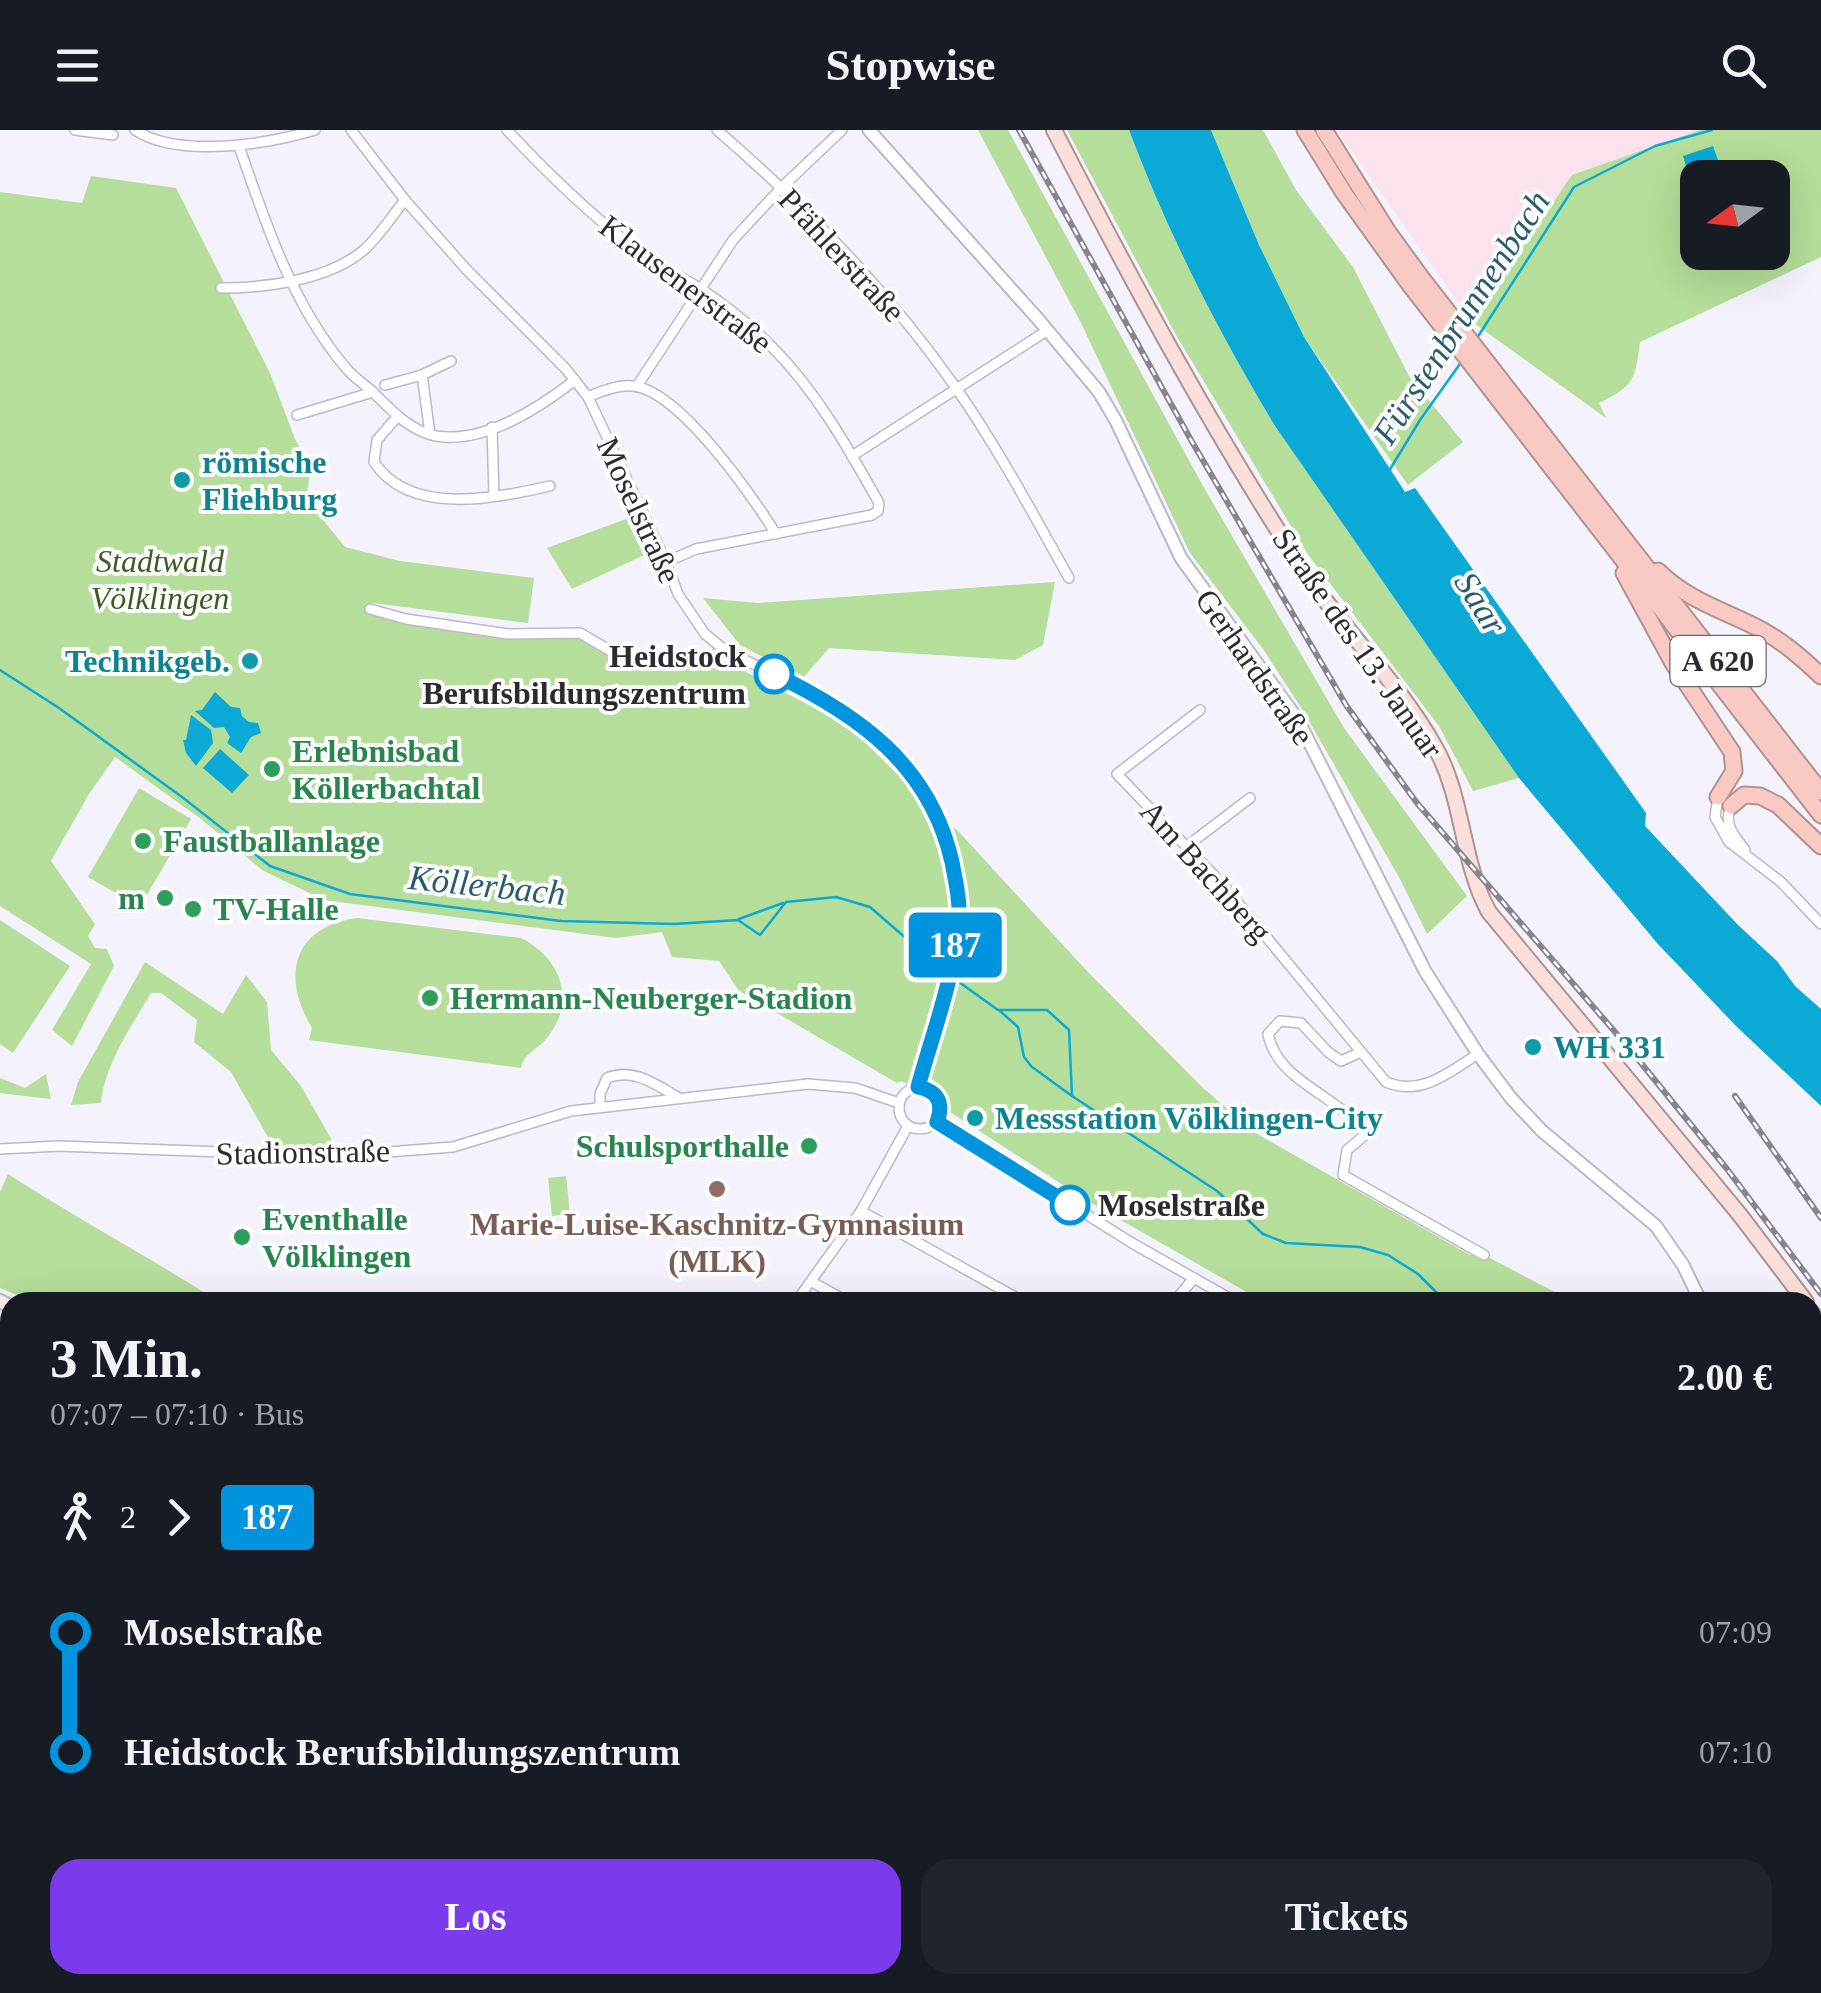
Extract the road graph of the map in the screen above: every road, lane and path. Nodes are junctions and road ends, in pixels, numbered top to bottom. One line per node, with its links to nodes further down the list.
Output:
1 (75, 130): 12 (street)
2 (135, 130): 13 (street)
3 (316, 130): 13 (street)
4 (351, 130): 15 (street, Moselstraße)
5 (508, 130): 18 (street, Klausenerstraße)
6 (717, 130): 14 (street, Pfählerstraße)
7 (842, 130): 14 (street)
8 (869, 130): 19 (street, Gerhardstraße)
9 (1054, 130): 63 (main road, Straße des 13. Januar)
10 (1305, 130): 20 (highway, A 620)
11 (1324, 130): 20 (highway, A 620)
12 (112, 136)
13 (239, 146): 16 (street)
14 (781, 188): 18 (street); 26 (street, Pfählerstraße)
15 (406, 200): 16 (street); 23 (street, Moselstraße)
16 (291, 280): 17 (street); 27 (street)
17 (221, 288)
18 (700, 288): 25 (street); 33 (street, Klausenerstraße)
19 (1048, 330): 26 (street); 52 (street, Gerhardstraße)
20 (1460, 340): 37 (highway, A 620)
21 (451, 361): 22 (street)
22 (422, 375): 24 (street); 32 (street)
23 (576, 380): 28 (street, Moselstraße); 31 (street)
24 (385, 386)
25 (636, 386): 28 (street); 36 (street)
26 (956, 388): 33 (street); 39 (street, Pfählerstraße)
27 (373, 392): 29 (street); 30 (street)
28 (588, 396): 38 (street, Moselstraße)
29 (297, 415)
30 (398, 416): 32 (street); 35 (street)
31 (492, 427): 32 (street); 35 (street)
32 (430, 434)
33 (852, 456): 36 (street, Klausenerstraße)
34 (550, 486): 35 (street)
35 (494, 496)
36 (776, 534): 38 (street)
37 (1611, 534): 42 (highway); 44 (highway, A 620); 46 (highway); 47 (highway, A 620)
38 (666, 562): 41 (street, Moselstraße)
39 (1069, 578)
40 (370, 608): 41 (street)
41 (726, 650): 53 (street, Moselstraße)
42 (1821, 676)
43 (1200, 710): 48 (street, Am Bachberg)
44 (1821, 792)
45 (1250, 798): 48 (street)
46 (1724, 801): 49 (highway); 50 (street)
47 (1821, 815)
48 (1187, 846): 51 (street, Am Bachberg)
49 (1821, 846)
50 (1821, 924)
51 (1360, 1052): 52 (street, Am Bachberg); 61 (street)
52 (1478, 1054): 70 (street, Gerhardstraße)
53 (918, 1087): 55 (street); 57 (street)
54 (681, 1100): 55 (street, Stadionstraße); 56 (street, Stadionstraße); 56 (street)
55 (899, 1103): 58 (street)
56 (600, 1107): 59 (street, Stadionstraße)
57 (937, 1122): 58 (street); 62 (street)
58 (908, 1126): 60 (street)
59 (0, 1149)
60 (860, 1211): 64 (street); 67 (street)
61 (1484, 1255)
62 (1194, 1278): 68 (street); 69 (street)
63 (1786, 1279): 71 (main road, Straße des 13. Januar); 72 (main road, Straße des 13. Januar)
64 (812, 1282): 65 (street); 66 (street)
65 (804, 1292)
66 (830, 1292)
67 (1006, 1292)
68 (1182, 1292)
69 (1218, 1292)
70 (1696, 1292)
71 (1792, 1292)
72 (1797, 1292)

